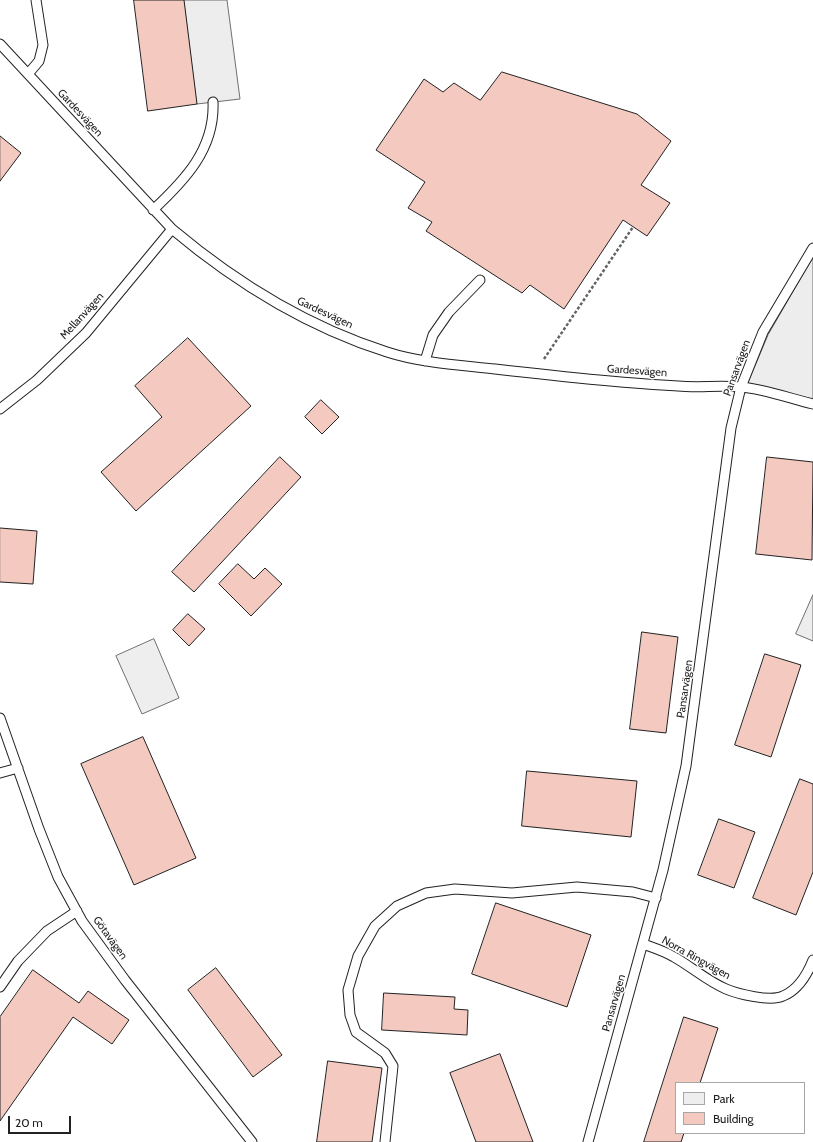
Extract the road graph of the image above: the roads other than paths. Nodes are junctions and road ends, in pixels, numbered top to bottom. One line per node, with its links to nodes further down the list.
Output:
1 (36, 0): 3 (lane)
2 (0, 44): 3 (lane, Gardesvägen)
3 (28, 74): 5 (lane, Gardesvägen)
4 (213, 102): 5 (lane)
5 (153, 210): 6 (lane, Gardesvägen)
6 (172, 229): 9 (lane, Gardesvägen); 12 (lane, Mellanvägen)
7 (813, 248): 10 (lane, Pansarvägen)
8 (480, 280): 9 (lane)
9 (425, 361): 10 (lane, Gardesvägen)
10 (741, 387): 11 (lane); 16 (lane, Pansarvägen)
11 (813, 404)
12 (0, 409)
13 (0, 718): 14 (lane, Götavägen)
14 (18, 768): 15 (lane); 17 (lane, Götavägen)
15 (0, 773)
16 (656, 898): 18 (lane, Pansarvägen); 22 (lane)
17 (77, 911): 20 (lane); 21 (lane, Götavägen)
18 (643, 944): 19 (lane, Norra Ringvägen); 23 (lane, Pansarvägen)
19 (813, 960)
20 (0, 987)
21 (252, 1142)
22 (385, 1142)
23 (588, 1142)

